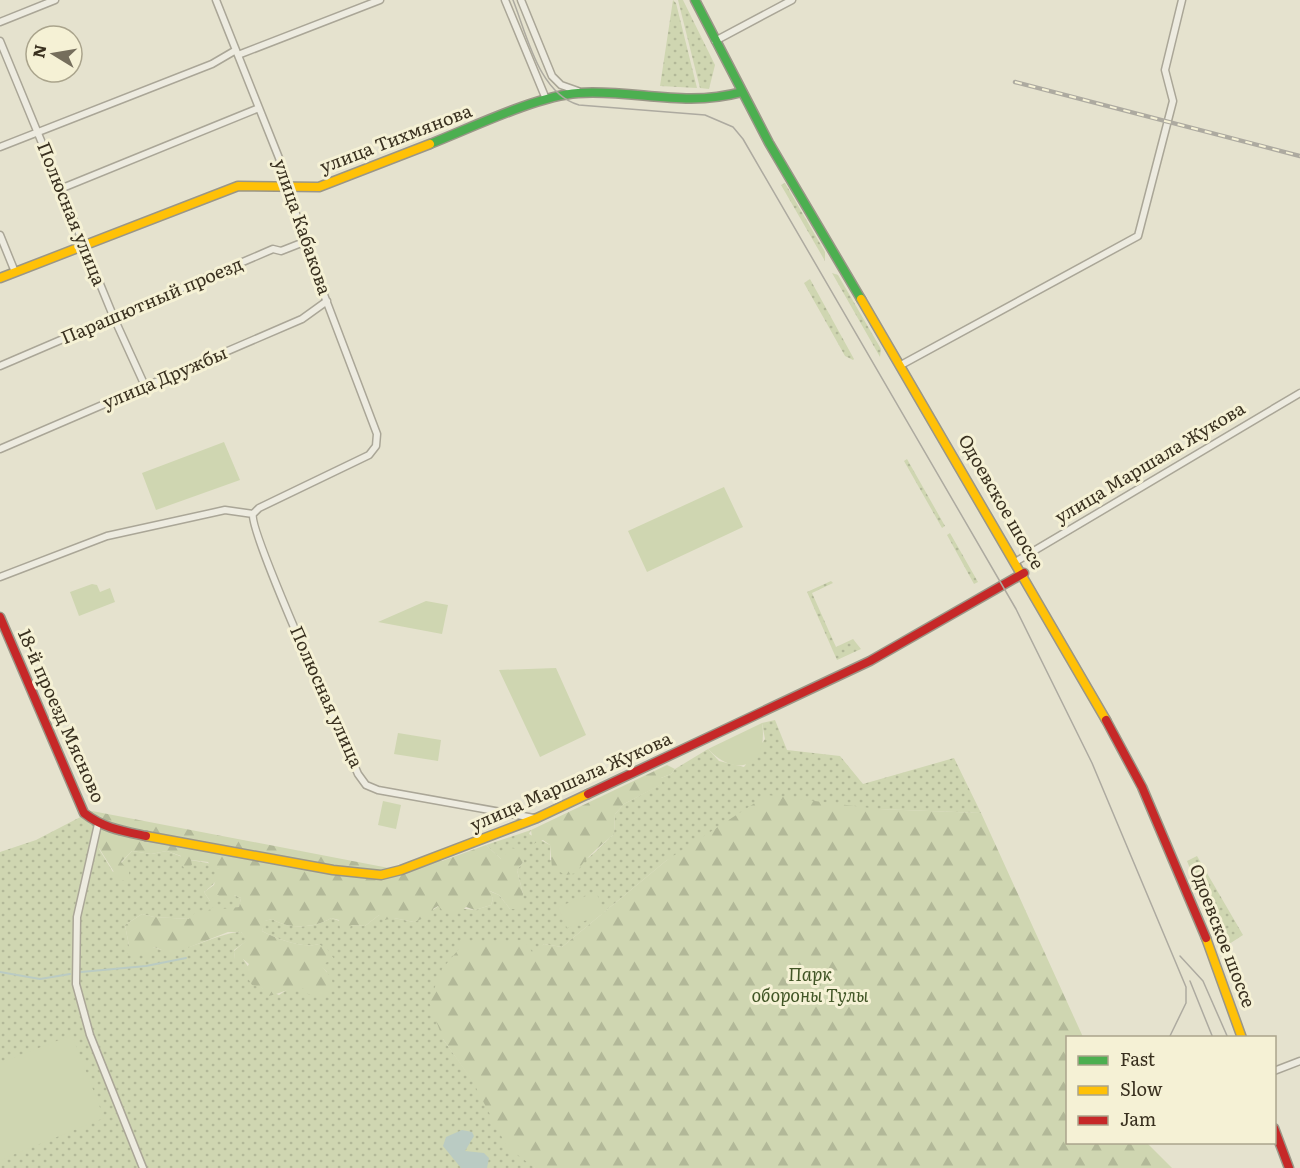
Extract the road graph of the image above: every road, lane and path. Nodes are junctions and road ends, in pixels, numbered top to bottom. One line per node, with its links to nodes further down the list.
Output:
1 (55, 0): 9 (street)
2 (216, 0): 12 (street, улица Кабакова)
3 (380, 0): 12 (street)
4 (505, 0): 15 (street)
5 (521, 0): 14 (street)
6 (695, 0): 11 (street, Одоевское шоссе)
7 (792, 0): 11 (street)
8 (1182, 0): 28 (street)
9 (0, 22)
10 (0, 41): 17 (street, Полюсная улица)
11 (715, 41): 13 (street, Одоевское шоссе)
12 (237, 53): 16 (street, улица Кабакова); 17 (street)
13 (742, 92): 14 (street, улица Тихмянова); 28 (street, Одоевское шоссе)
14 (581, 93): 15 (street, улица Тихмянова)
15 (546, 99): 19 (street, улица Тихмянова)
16 (259, 108): 19 (street, улица Кабакова); 20 (street)
17 (37, 131): 18 (street); 20 (street, Полюсная улица)
18 (0, 147)
19 (289, 185): 22 (street, улица Кабакова); 23 (street, улица Тихмянова)
20 (60, 189): 23 (street, Полюсная улица)
21 (0, 236): 24 (street)
22 (304, 242): 26 (street, улица Кабакова); 27 (street, Парашютный проезд)
23 (84, 247): 24 (street, улица Тихмянова); 27 (street, Полюсная улица)
24 (15, 272): 25 (street, улица Тихмянова)
25 (0, 278)
26 (327, 301): 30 (street, улица Дружбы); 33 (street, улица Кабакова)
27 (114, 318): 29 (street, Парашютный проезд); 30 (street, Полюсная улица)
28 (901, 365): 34 (street, Одоевское шоссе)
29 (0, 366)
30 (145, 386): 32 (street, улица Дружбы)
31 (1300, 393): 34 (street, улица Маршала Жукова)
32 (0, 450)
33 (253, 514): 36 (street); 38 (street, Полюсная улица)
34 (1017, 561): 35 (street, Одоевское шоссе)
35 (1024, 573): 38 (street, улица Маршала Жукова); 40 (street, Одоевское шоссе)
36 (0, 577)
37 (0, 617): 39 (street, 18-й проезд Мясново)
38 (537, 818): 39 (street, улица Маршала Жукова)
39 (99, 824): 44 (street)
40 (1241, 1036)
41 (1300, 1061): 42 (street)
42 (1276, 1071)
43 (1276, 1131): 45 (street)
44 (143, 1168)
45 (1289, 1168)

